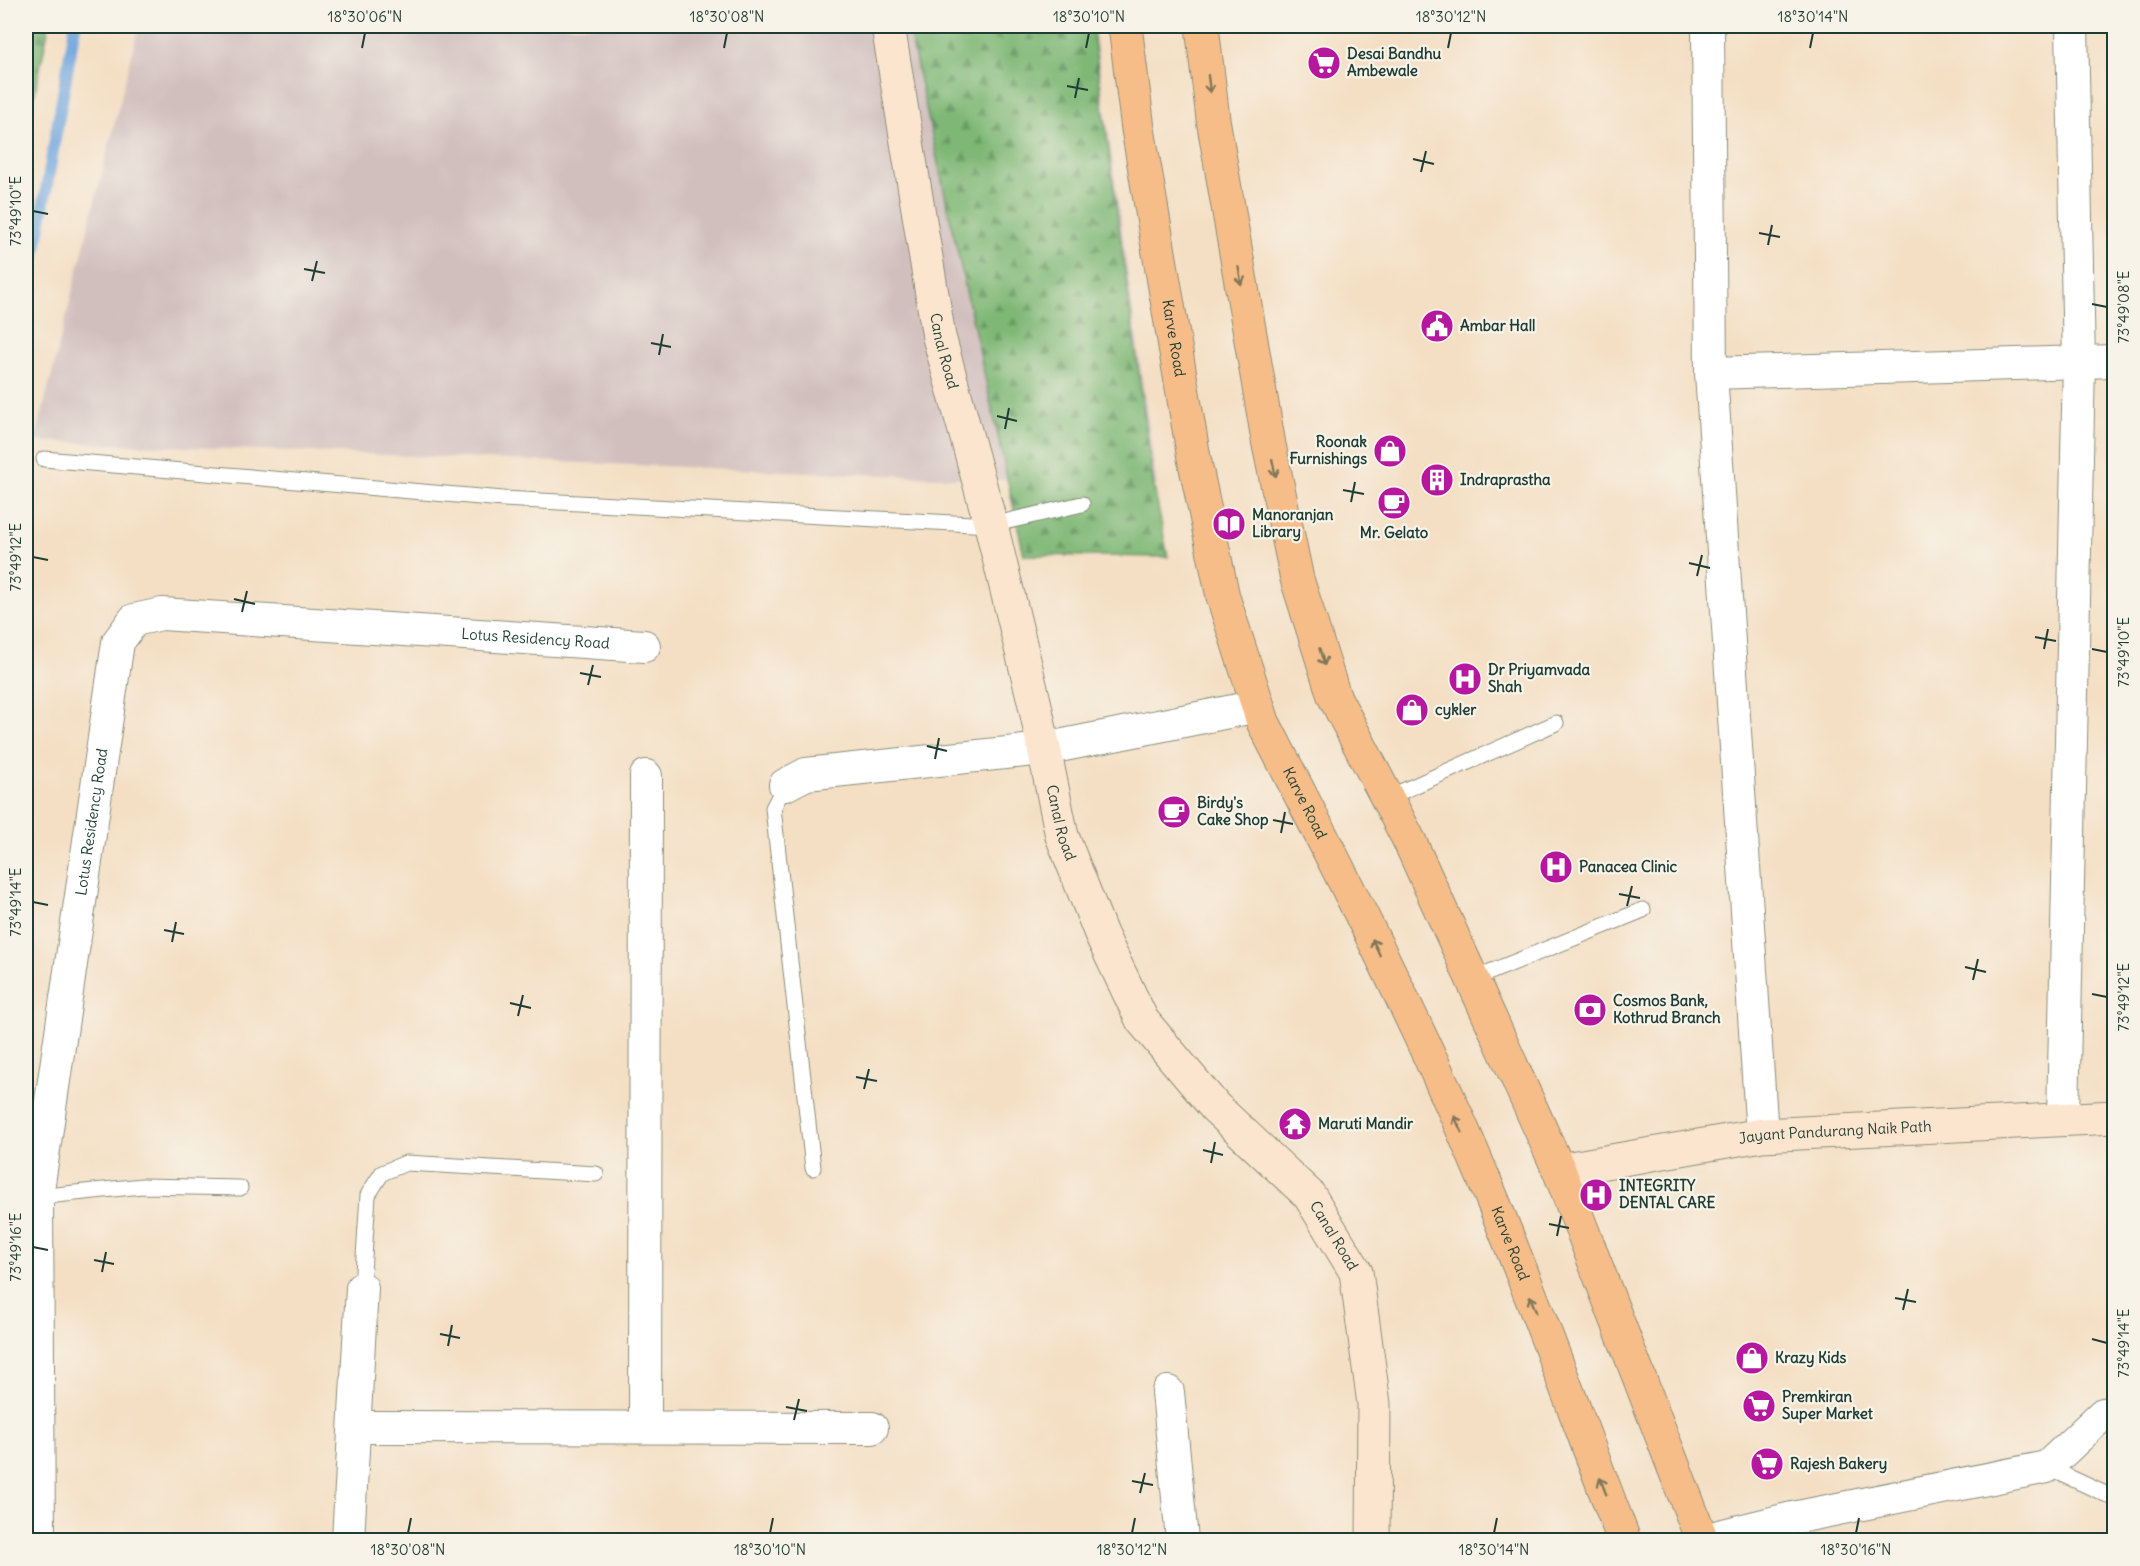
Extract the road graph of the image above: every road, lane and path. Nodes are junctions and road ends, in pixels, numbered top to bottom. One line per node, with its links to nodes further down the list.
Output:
1 (888, 26): 11 (street, Canal Road)
2 (1125, 26): 13 (main road, Karve Road)
3 (1202, 26): 18 (main road, one-way to 18)
4 (1708, 26): 8 (street)
5 (2072, 26): 7 (street)
6 (2115, 361): 7 (street)
7 (2079, 363): 8 (street); 22 (street)
8 (1711, 373): 23 (street)
9 (44, 459): 11 (lane)
10 (1082, 504): 11 (lane)
11 (991, 525): 15 (street, Canal Road)
12 (644, 646): 28 (street, Lotus Residency Road)
13 (1257, 706): 15 (street); 41 (main road, Karve Road, one-way to 13)
14 (1556, 723): 18 (lane)
15 (1044, 749): 17 (street); 40 (street, Canal Road)
16 (646, 776): 33 (street)
17 (785, 785): 24 (lane)
18 (1387, 798): 20 (main road)
19 (1643, 910): 20 (lane)
20 (1473, 979): 25 (main road)
21 (2115, 1117): 22 (street, Jayant Pandurang Naik Path)
22 (2063, 1119): 23 (street, Jayant Pandurang Naik Path)
23 (1762, 1135): 25 (street, Jayant Pandurang Naik Path)
24 (813, 1168)
25 (1559, 1170): 42 (main road)
26 (596, 1174): 29 (lane)
27 (240, 1188): 28 (lane)
28 (37, 1197): 37 (street, Lotus Residency Road)
29 (362, 1288): 32 (street)
30 (1168, 1392): 39 (street)
31 (2115, 1412): 35 (street)
32 (355, 1426): 33 (street); 38 (street)
33 (645, 1427): 34 (street)
34 (872, 1428)
35 (2047, 1467): 36 (lane); 42 (street)
36 (2115, 1498)
37 (39, 1540)
38 (348, 1540)
39 (1182, 1540)
40 (1373, 1540)
41 (1624, 1540)
42 (1703, 1540)

